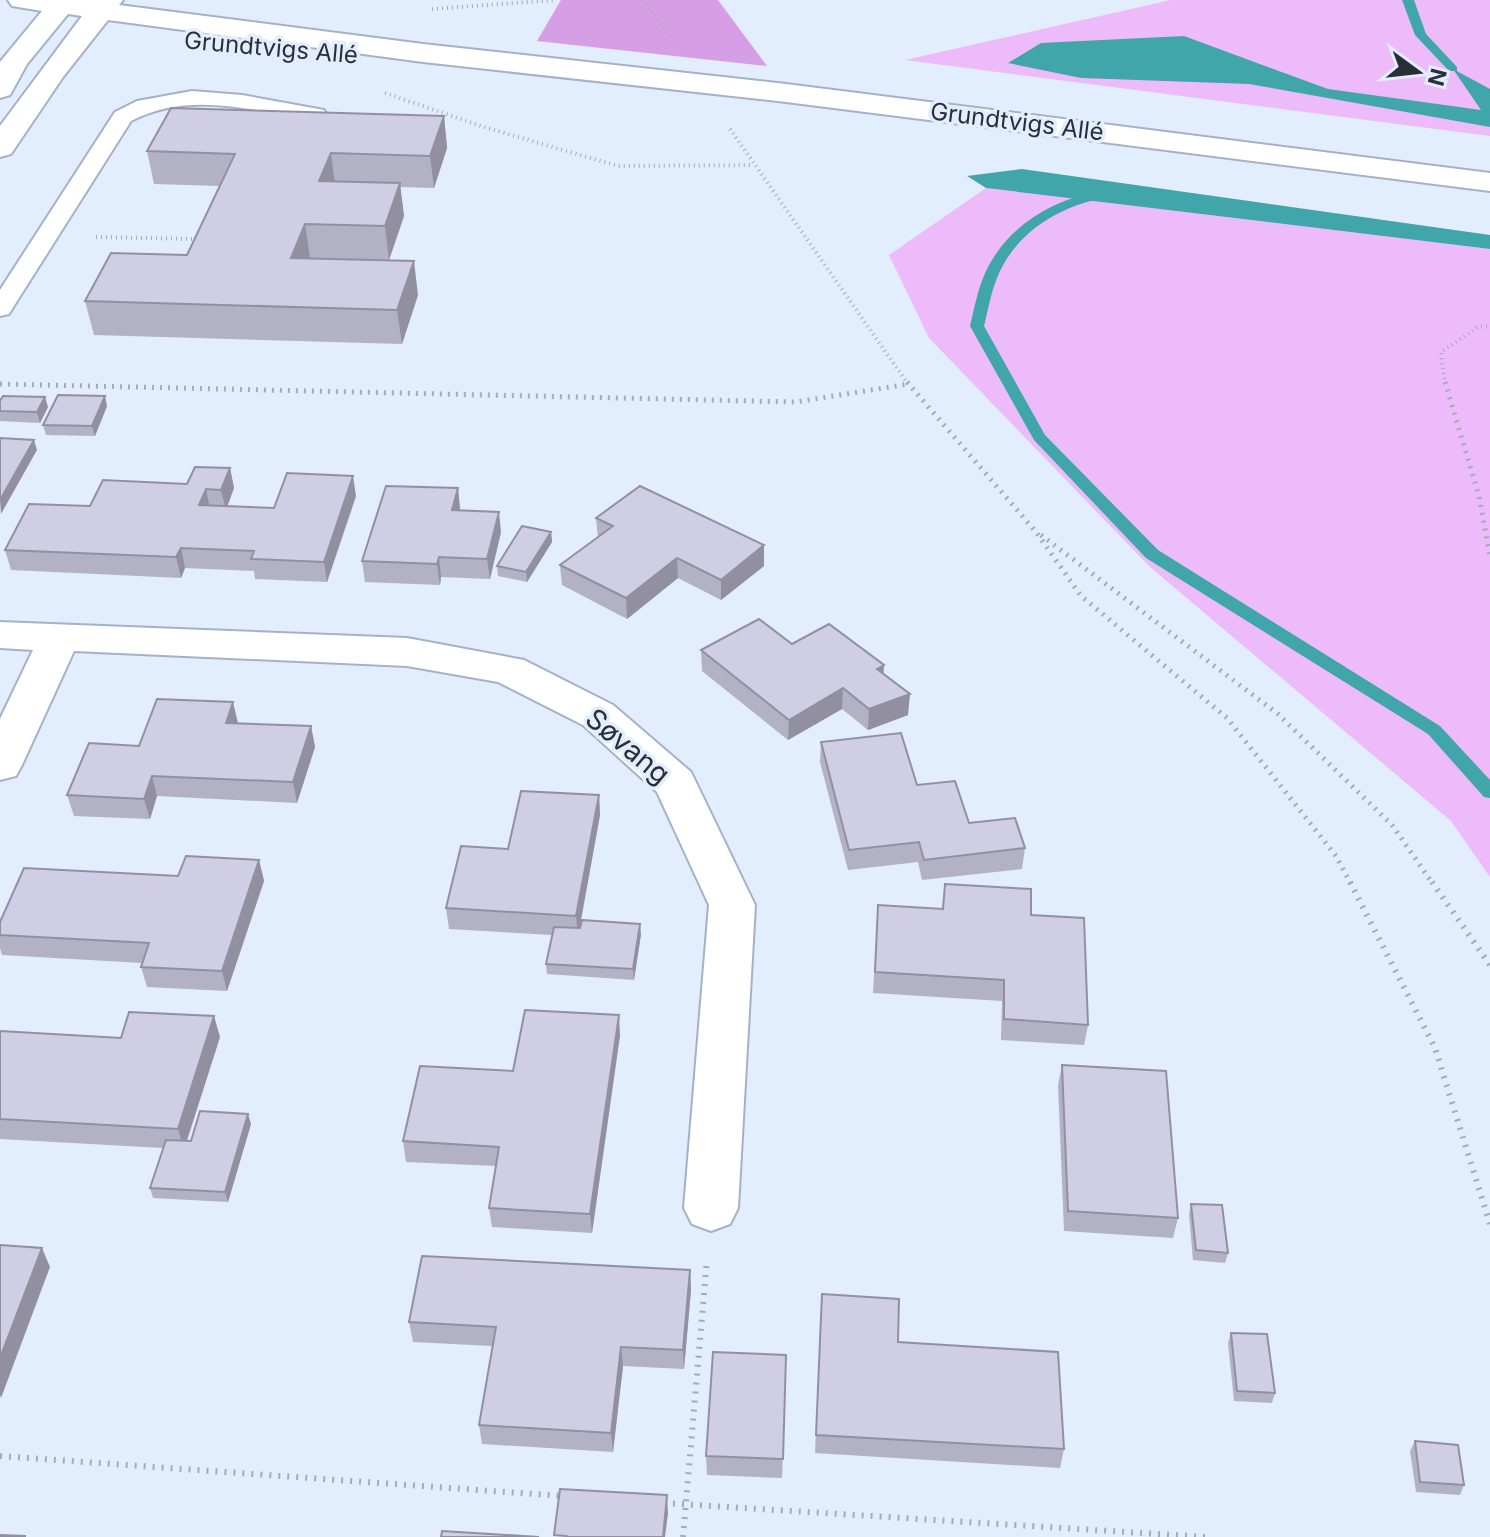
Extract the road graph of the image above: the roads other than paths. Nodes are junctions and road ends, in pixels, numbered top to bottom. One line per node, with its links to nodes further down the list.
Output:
1 (63, 2): 2 (street, Grundtvigs Allé); 3 (street, Grundtvigs Allé); 4 (street)
2 (106, 5): 5 (street); 6 (street, Grundtvigs Allé)
3 (18, 12): 4 (street, Grundtvigs Allé)
4 (44, 28): 5 (street, Grundtvigs Allé); 7 (street)
5 (81, 33): 6 (street, Grundtvigs Allé); 9 (street)
6 (544, 67): 10 (street, Grundtvigs Allé)
7 (0, 89)
8 (316, 115): 11 (lane)
9 (0, 148)
10 (1490, 182)
11 (0, 309)
12 (0, 635): 13 (street, Søvang)
13 (59, 639): 14 (street); 15 (street, Søvang)
14 (0, 765)
15 (711, 1208)

